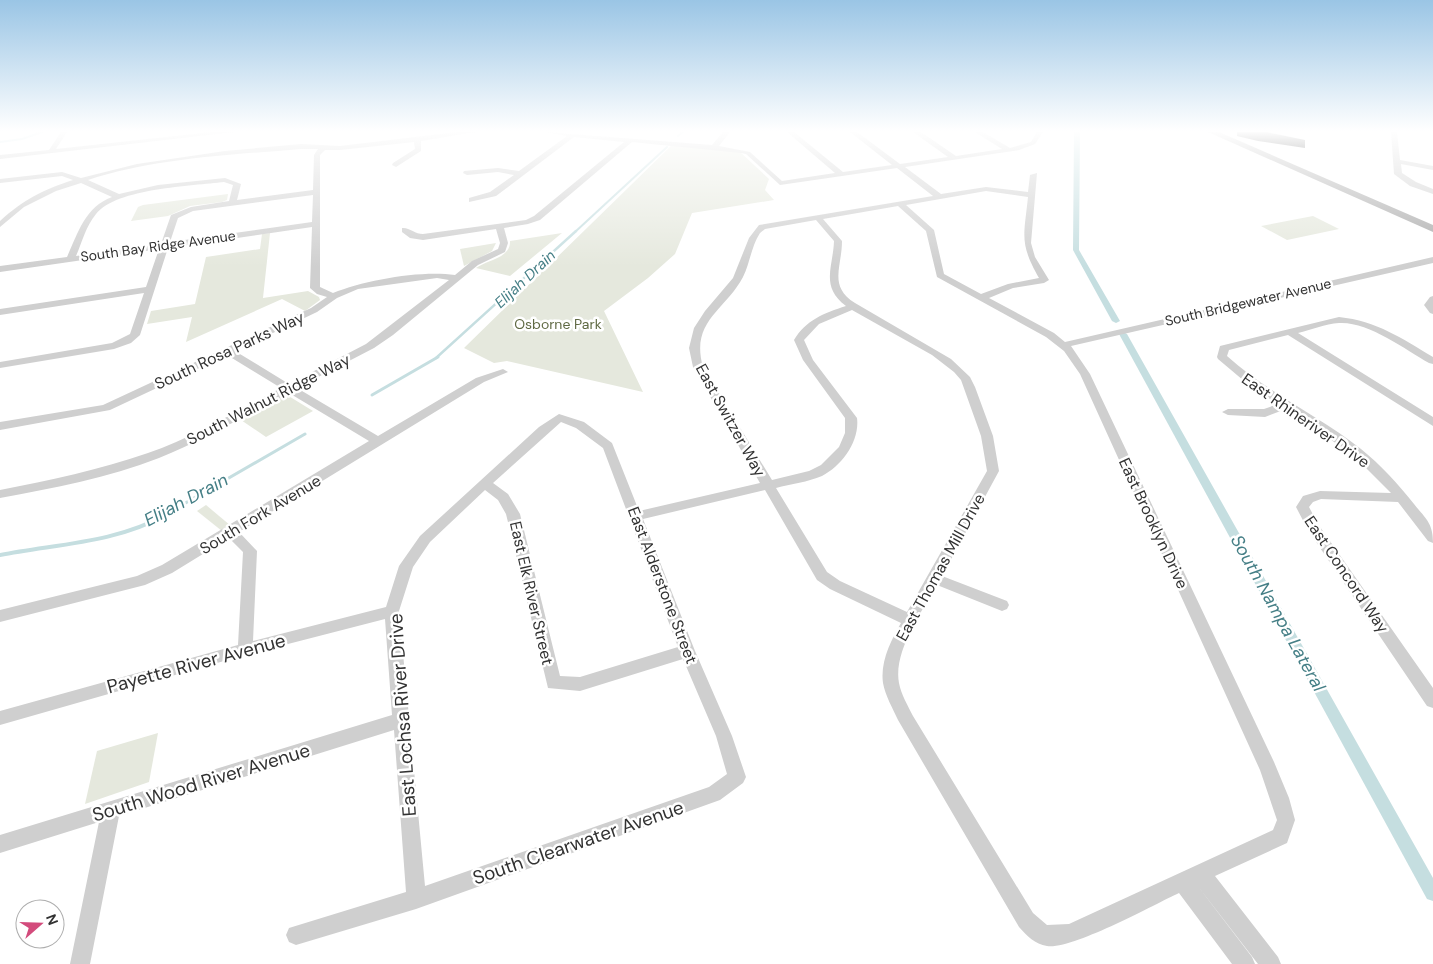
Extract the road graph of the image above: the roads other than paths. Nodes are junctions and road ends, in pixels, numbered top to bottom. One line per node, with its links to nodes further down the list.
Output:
1 (36, 177): 14 (street)
2 (71, 177): 13 (street)
3 (91, 177): 13 (street)
4 (316, 177): 15 (street)
5 (518, 177): 20 (street)
6 (586, 177): 26 (street)
7 (774, 177): 8 (street)
8 (821, 177)
9 (913, 177): 18 (street)
10 (1034, 177): 17 (street)
11 (1317, 177): 27 (main road)
12 (1402, 177): 16 (street)
13 (81, 180): 19 (street); 25 (street)
14 (0, 181)
15 (316, 192): 21 (street); 24 (street)
16 (1433, 192)
17 (1031, 195): 18 (street); 36 (street)
18 (940, 196): 22 (street)
19 (119, 197): 21 (street); 30 (street)
20 (472, 200)
21 (233, 203): 29 (street)
22 (900, 204): 23 (street); 36 (street, East Brooklyn Drive)
23 (817, 216): 37 (street, East Thomas Mill Drive); 53 (street, East Switzer Way)
24 (316, 224): 29 (street, South Bay Ridge Avenue); 35 (street)
25 (0, 225)
26 (499, 226): 28 (street); 33 (street, South Walnut Ridge Way)
27 (1430, 226)
28 (405, 230)
29 (165, 245): 30 (street, South Bay Ridge Avenue); 34 (street)
30 (70, 259): 32 (street, South Bay Ridge Avenue)
31 (1433, 260): 40 (street, South Bridgewater Avenue)
32 (0, 269)
33 (456, 278): 35 (street, South Rosa Parks Way); 45 (street, South Walnut Ridge Way)
34 (150, 290): 38 (street); 43 (street)
35 (334, 296): 41 (street, South Rosa Parks Way)
36 (979, 298): 40 (street, East Brooklyn Drive)
37 (854, 306): 53 (street); 59 (street, East Thomas Mill Drive)
38 (0, 312)
39 (1289, 332): 42 (street); 46 (street, East Rhineriver Drive); 49 (street)
40 (1063, 345): 72 (street, East Brooklyn Drive)
41 (227, 351): 45 (street); 50 (street, South Rosa Parks Way)
42 (1433, 360)
43 (0, 365)
44 (503, 372): 51 (street, South Fork Avenue)
45 (288, 389): 51 (street); 54 (street, South Walnut Ridge Way)
46 (1287, 405): 47 (street); 55 (street, East Rhineriver Drive)
47 (1228, 412)
48 (559, 418): 52 (street, East Lochsa River Drive); 56 (street, East Alderstone Street)
49 (1433, 422)
50 (0, 426)
51 (379, 442): 57 (street, South Fork Avenue)
52 (485, 484): 61 (street, East Lochsa River Drive); 65 (street, East Elk River Street)
53 (768, 486): 56 (street); 63 (street, East Switzer Way)
54 (0, 494)
55 (1401, 498): 58 (street, East Rhineriver Drive); 66 (street, East Concord Way)
56 (636, 516): 65 (street, East Alderstone Street)
57 (232, 532): 62 (street, South Fork Avenue); 64 (street)
58 (1433, 538)
59 (933, 578): 60 (street); 63 (street, East Thomas Mill Drive)
60 (1002, 605)
61 (392, 611): 64 (street, Payette River Avenue); 68 (street, East Lochsa River Drive)
62 (0, 616)
63 (910, 620): 72 (street, East Thomas Mill Drive)
64 (245, 648): 67 (street, Payette River Avenue)
65 (687, 651): 69 (street, East Alderstone Street)
66 (1433, 701)
67 (0, 718)
68 (401, 720): 70 (street, South Wood River Avenue); 73 (street, East Lochsa River Drive)
69 (737, 777): 73 (street, South Clearwater Avenue)
70 (111, 810): 71 (street, South Wood River Avenue); 75 (street)
71 (0, 844)
72 (1192, 878): 76 (street); 77 (street)
73 (416, 899): 74 (street, South Clearwater Avenue)
74 (296, 936)
75 (80, 964)
76 (1245, 964)
77 (1271, 964)

